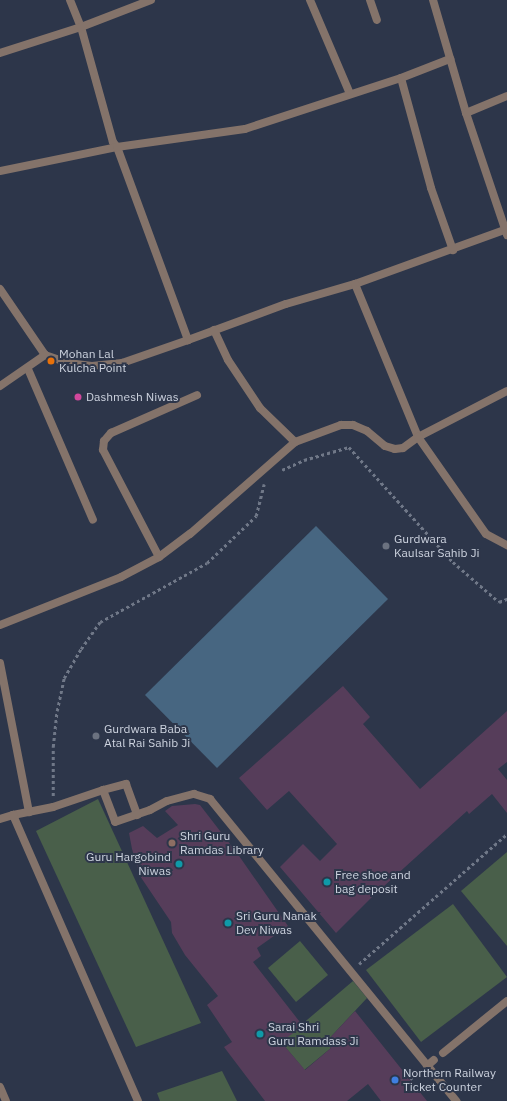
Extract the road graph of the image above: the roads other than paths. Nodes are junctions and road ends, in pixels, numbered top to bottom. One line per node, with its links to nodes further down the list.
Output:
1 (70, 0): 7 (street)
2 (151, 0): 7 (street)
3 (310, 0): 11 (street)
4 (370, 0): 6 (street)
5 (433, 0): 9 (street)
6 (377, 20)
7 (81, 28): 8 (street); 14 (street)
8 (0, 53)
9 (450, 59): 10 (street); 13 (street)
10 (401, 78): 11 (street); 17 (street)
11 (350, 94): 14 (street)
12 (507, 96): 13 (street)
13 (466, 113): 16 (street)
14 (117, 147): 15 (street); 21 (street)
15 (0, 171)
16 (506, 232): 17 (street)
17 (453, 250): 18 (street)
18 (355, 284): 20 (street); 27 (street)
19 (0, 290): 22 (street)
20 (214, 330): 21 (street); 28 (street)
21 (188, 340): 22 (street)
22 (45, 355): 23 (street)
23 (28, 369): 24 (street); 29 (street)
24 (0, 386)
25 (507, 391): 27 (street)
26 (197, 395): 31 (street)
27 (418, 437): 28 (street); 30 (street)
28 (295, 442): 31 (street)
29 (93, 520)
30 (507, 545)
31 (159, 557): 32 (street)
32 (0, 625)
33 (0, 663): 35 (street)
34 (103, 790): 35 (street); 37 (street); 37 (street)
35 (29, 812): 36 (street)
36 (13, 815): 38 (street); 45 (street)
37 (137, 815): 42 (street)
38 (0, 819)
39 (507, 1001): 40 (street)
40 (443, 1053)
41 (434, 1060): 42 (street)
42 (427, 1066): 46 (street)
43 (0, 1087): 44 (street)
44 (6, 1101)
45 (138, 1101)
46 (456, 1101)

